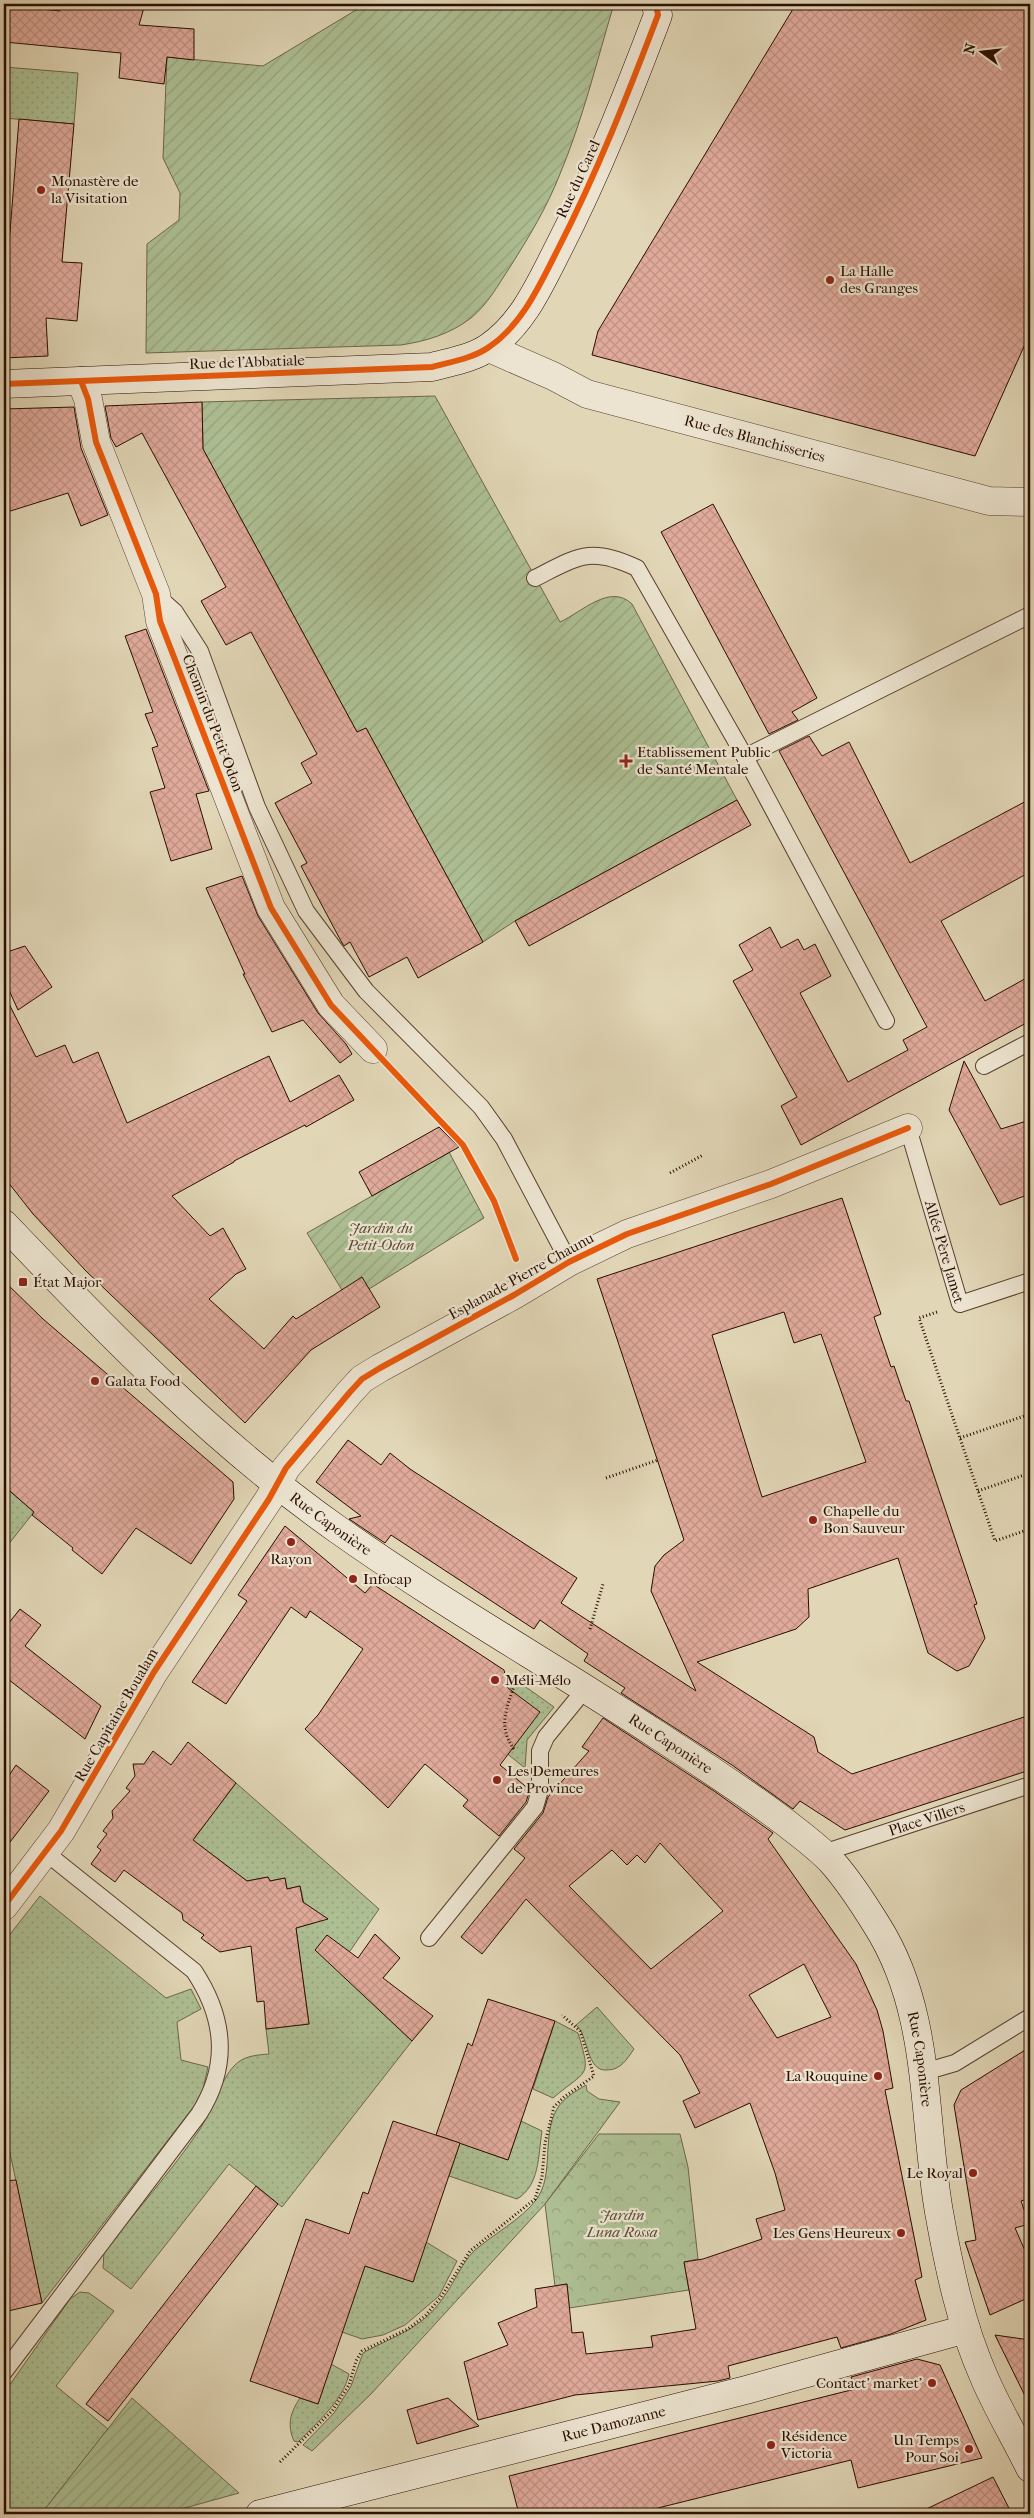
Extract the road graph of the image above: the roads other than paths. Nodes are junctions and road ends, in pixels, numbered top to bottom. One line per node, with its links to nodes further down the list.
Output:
1 (661, 7): 2 (street, Rue du Carel)
2 (489, 348): 3 (street, Rue de l'Abbatiale); 5 (street, Rue des Blanchisseries)
3 (81, 381): 4 (street, Rue de l'Abbatiale); 7 (street, Chemin du Petit-Odon)
4 (4, 384)
5 (1030, 502)
6 (535, 578): 9 (lane)
7 (156, 594): 12 (street, Chemin du Petit-Odon); 16 (lane)
8 (1030, 615): 9 (lane)
9 (745, 757): 10 (lane)
10 (886, 1021)
11 (1030, 1042): 13 (lane)
12 (373, 1049)
13 (984, 1066)
14 (908, 1128): 16 (street, Esplanade Pierre Chaunu); 17 (lane, Allée Père Jamet)
15 (4, 1224): 18 (street, Rue Caponière)
16 (569, 1262): 18 (street, Esplanade Pierre Chaunu)
17 (1030, 1281)
18 (277, 1484): 19 (street, Rue Caponière); 21 (street, Rue Capitaine Boualam)
19 (586, 1688): 22 (street, Rue Caponière); 24 (lane)
20 (1030, 1785): 22 (lane, Place Villers)
21 (45, 1852): 23 (street, Rue Capitaine Boualam); 28 (lane)
22 (823, 1853): 26 (street, Rue Caponière)
23 (4, 1906)
24 (429, 1938)
25 (1030, 2017): 26 (lane)
26 (924, 2072): 27 (street, Rue Caponière)
27 (966, 2330): 29 (street, Rue Caponière); 31 (street, Rue Damozanne)
28 (4, 2372)
29 (1020, 2421): 30 (street, Rue Caponière)
30 (1030, 2468)
31 (260, 2514)

